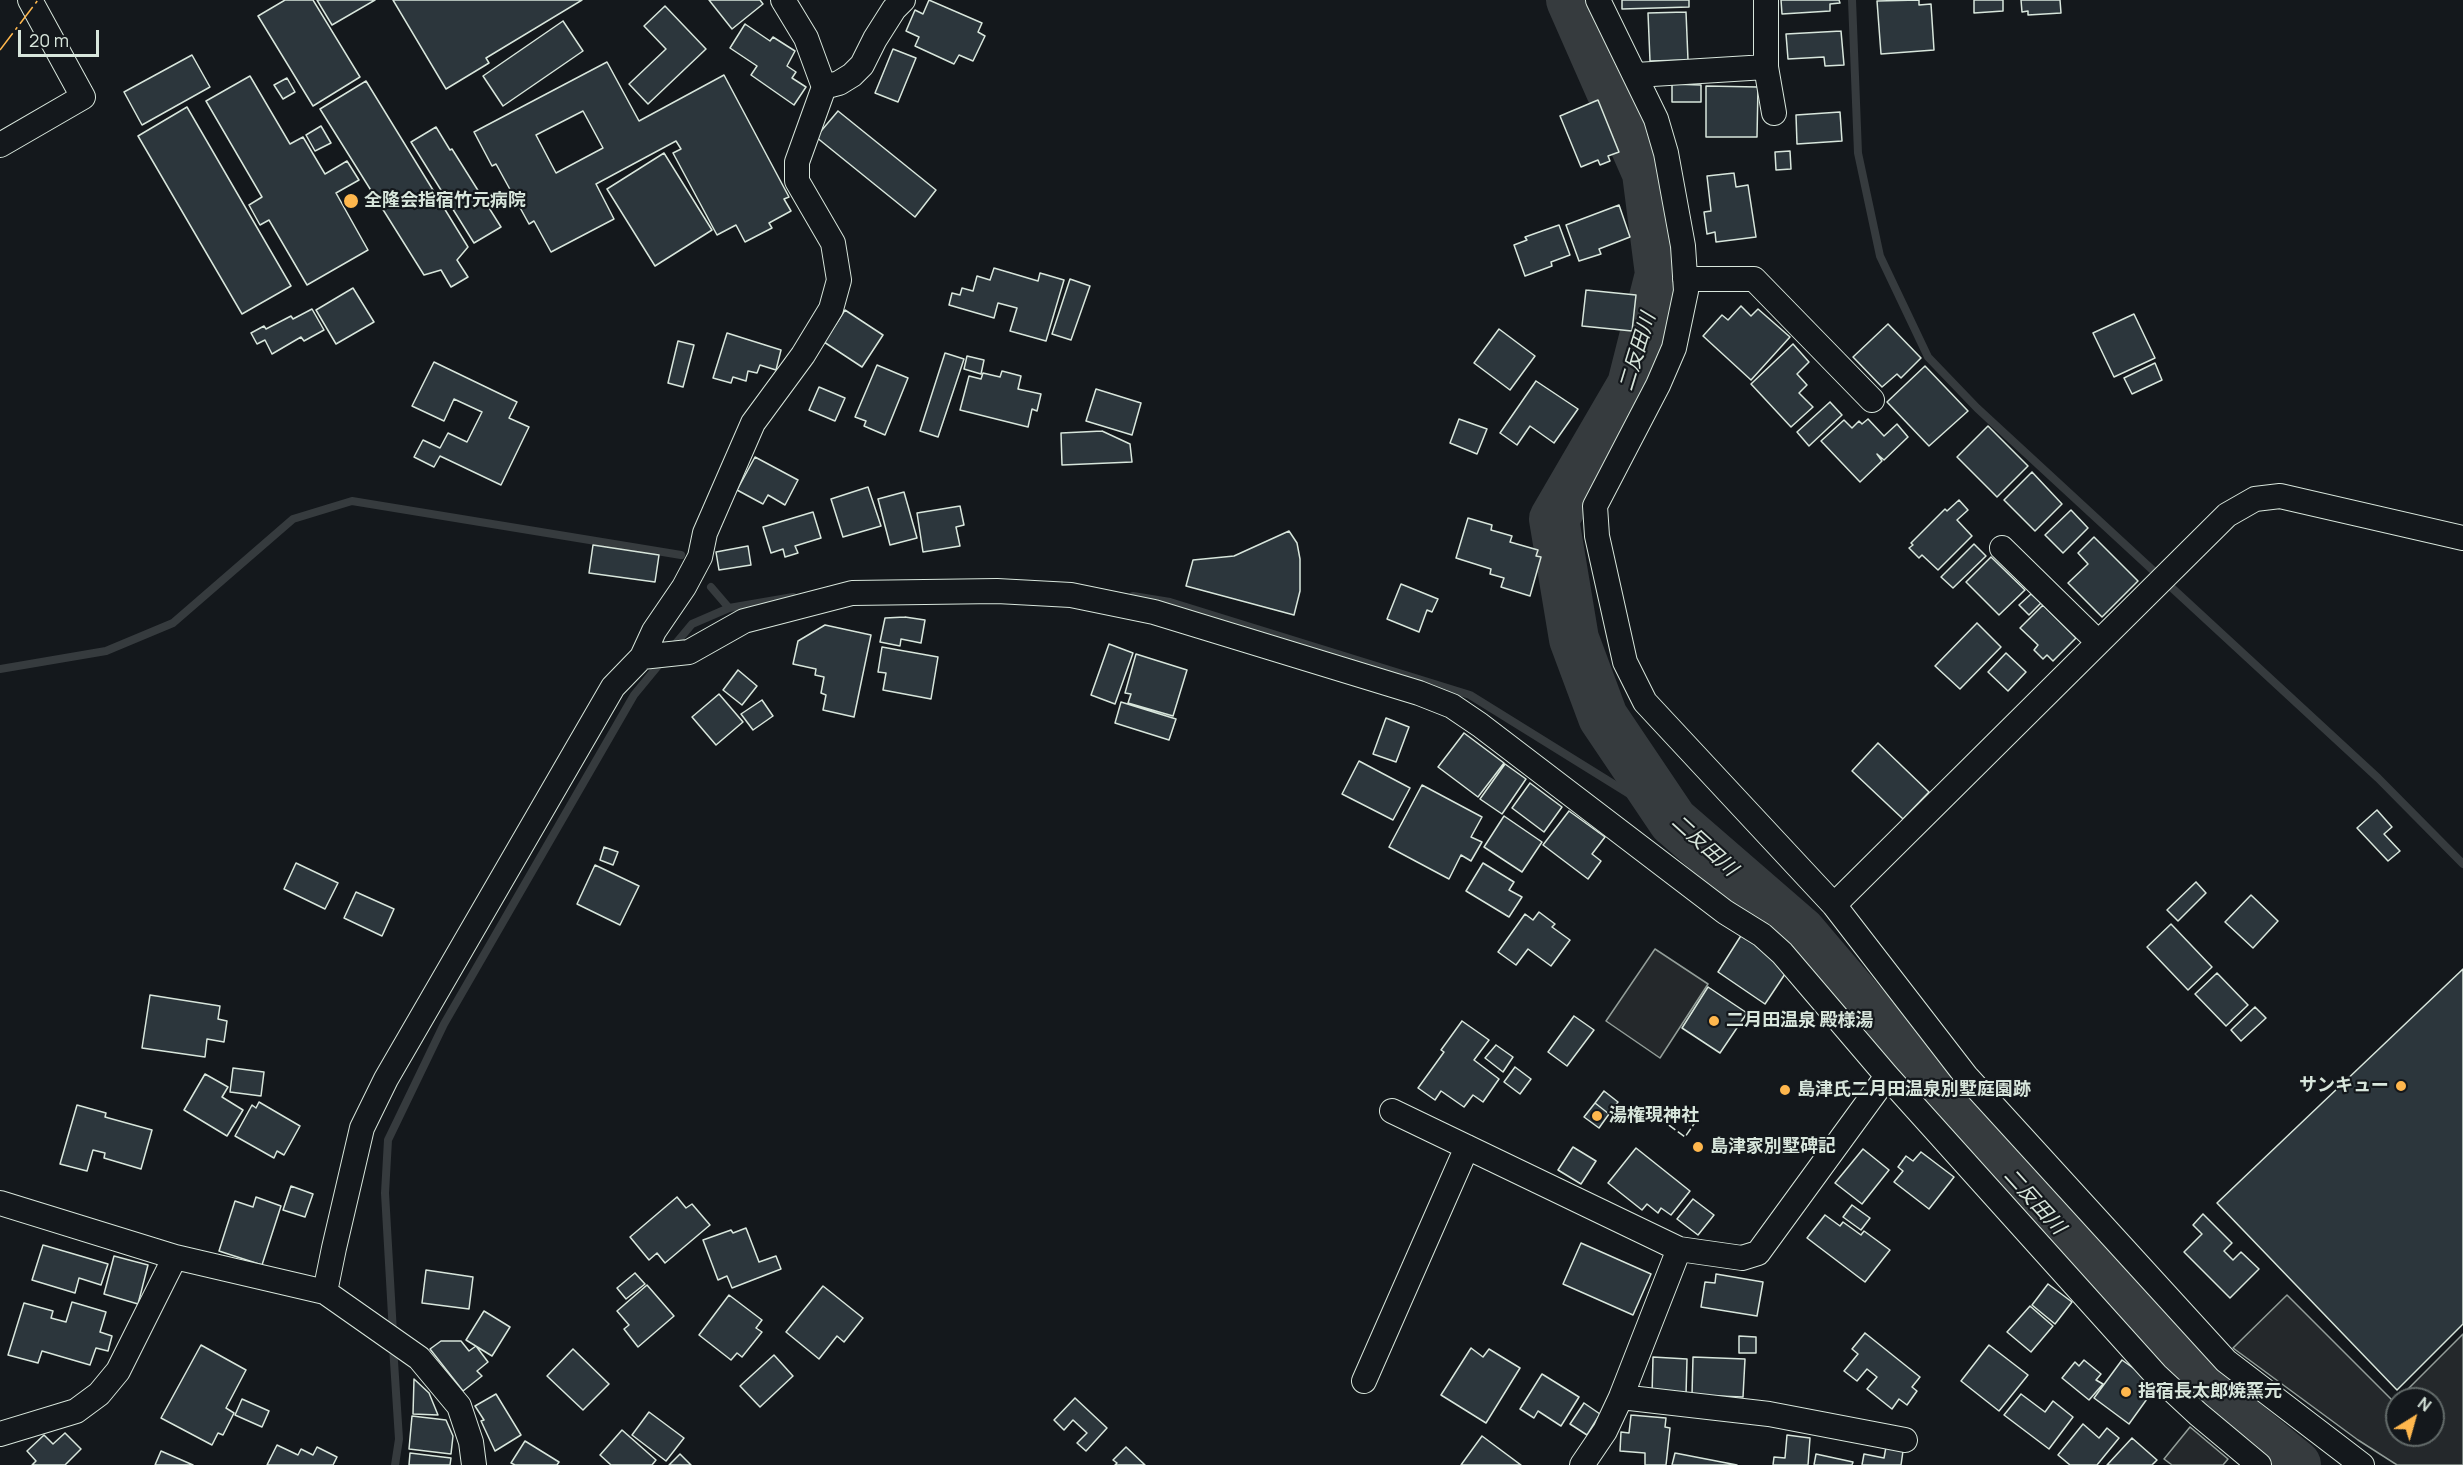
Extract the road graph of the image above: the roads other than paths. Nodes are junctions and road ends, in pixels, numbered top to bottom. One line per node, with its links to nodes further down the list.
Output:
1 (30, 0): 10 (street)
2 (783, 0): 8 (street)
3 (903, 0): 8 (street)
4 (1598, 0): 7 (street)
5 (1766, 0): 6 (street)
6 (1766, 67): 7 (street); 9 (street)
7 (1636, 75): 11 (street)
8 (824, 87): 16 (street)
9 (1774, 113)
10 (0, 145)
11 (1685, 279): 12 (street); 17 (street)
12 (1872, 400)
13 (2463, 538): 15 (street)
14 (2002, 548): 15 (street)
15 (2098, 642): 17 (street)
16 (642, 657): 18 (street); 24 (street)
17 (1834, 905): 32 (street)
18 (1887, 1076): 22 (street); 31 (street)
19 (1392, 1111): 20 (street)
20 (1467, 1147): 22 (street); 25 (street)
21 (0, 1203): 23 (street)
22 (1679, 1249): 26 (street)
23 (175, 1257): 24 (street); 27 (street)
24 (325, 1292): 29 (street)
25 (1364, 1381)
26 (1621, 1397): 28 (street); 30 (street)
27 (0, 1434)
28 (1905, 1440)
29 (474, 1465)
30 (1582, 1465)
31 (2259, 1465)
32 (2362, 1465)

